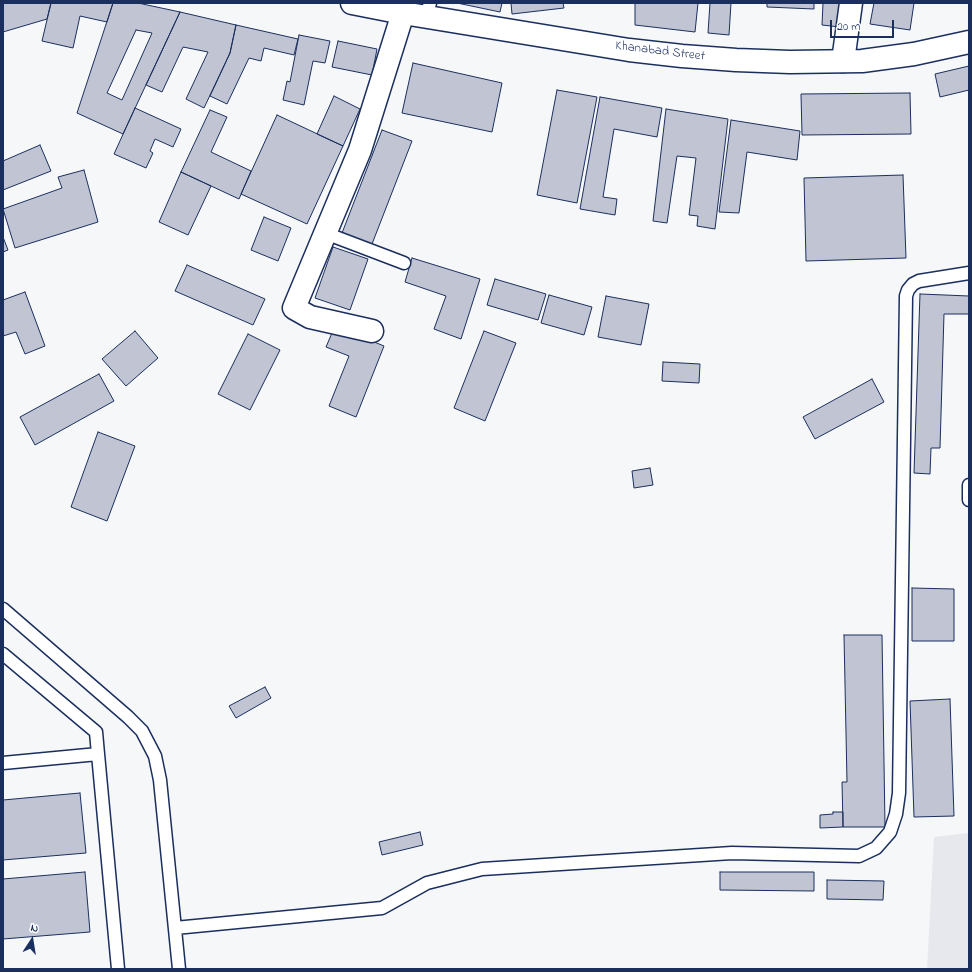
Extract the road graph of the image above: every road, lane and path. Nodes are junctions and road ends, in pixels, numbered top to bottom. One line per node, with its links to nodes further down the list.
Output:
1 (352, 3): 4 (main road, Khanabad Street)
2 (851, 3): 6 (main road)
3 (428, 10): 4 (main road, Khanabad Street); 6 (main road, Khanabad Street)
4 (404, 13): 7 (main road)
5 (969, 42): 6 (main road, Khanabad Street)
6 (843, 61)
7 (325, 233): 8 (lane); 10 (main road)
8 (404, 263)
9 (969, 273): 17 (lane)
10 (372, 331)
11 (969, 484): 12 (lane)
12 (969, 500)
13 (3, 609): 17 (lane)
14 (3, 654): 15 (lane)
15 (98, 754): 16 (lane); 18 (lane)
16 (3, 763)
17 (175, 928): 19 (lane)
18 (118, 969)
19 (179, 969)

